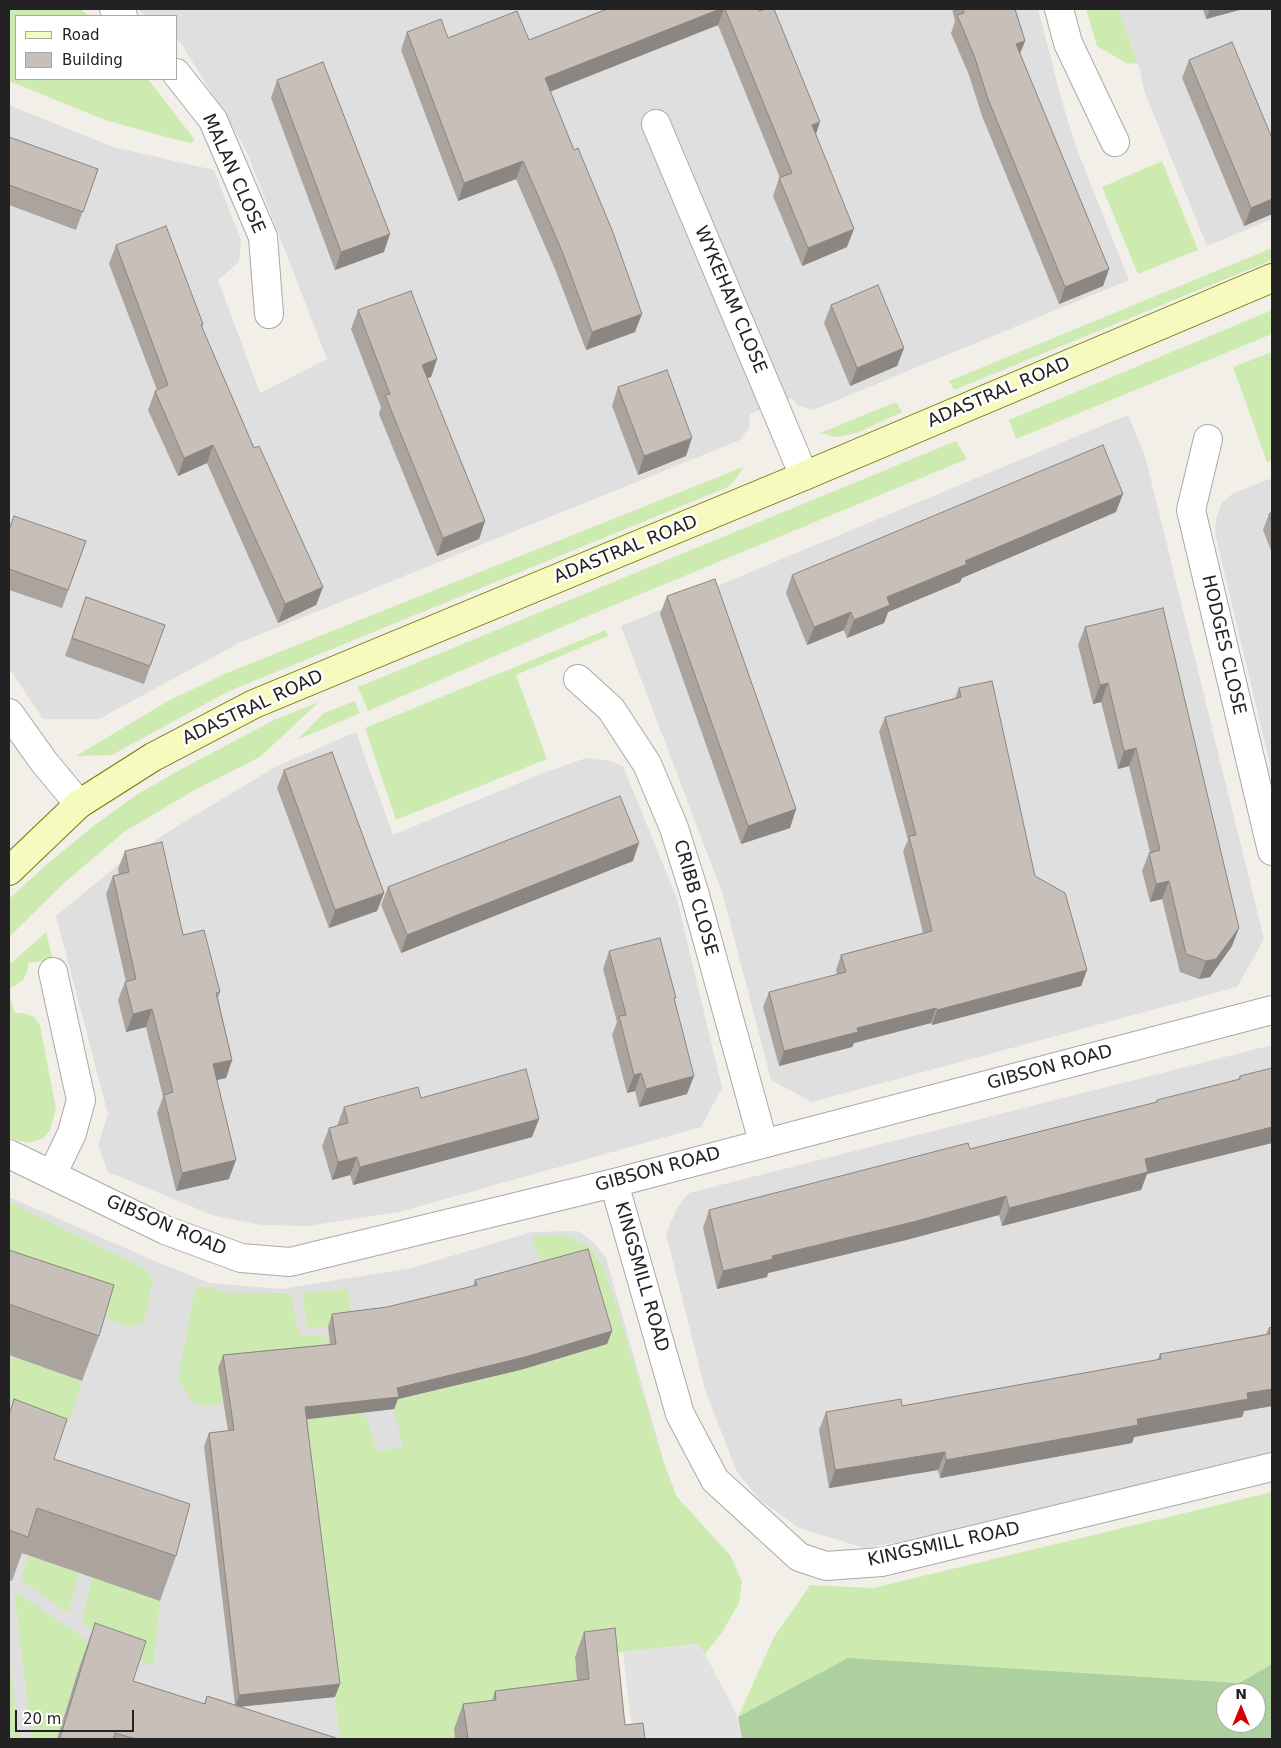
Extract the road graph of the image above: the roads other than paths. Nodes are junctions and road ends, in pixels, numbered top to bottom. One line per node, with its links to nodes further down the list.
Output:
1 (1059, 9): 4 (street)
2 (178, 76): 6 (street, MALAN CLOSE)
3 (656, 124): 8 (street, WYKEHAM CLOSE)
4 (1115, 142)
5 (1272, 278): 8 (street, ADASTRAL ROAD)
6 (269, 314)
7 (1208, 439): 12 (street, HODGES CLOSE)
8 (804, 476): 11 (street, ADASTRAL ROAD)
9 (578, 679): 16 (street, CRIBB CLOSE)
10 (9, 713): 11 (street)
11 (79, 804): 13 (street, ADASTRAL ROAD)
12 (1272, 851)
13 (9, 871)
14 (53, 972): 18 (street)
15 (1272, 1010): 16 (street, GIBSON ROAD)
16 (763, 1142): 19 (street, GIBSON ROAD)
17 (9, 1154): 18 (street, GIBSON ROAD)
18 (52, 1175): 19 (street, GIBSON ROAD)
19 (614, 1182): 20 (street, KINGSMILL ROAD)
20 (1272, 1468)

